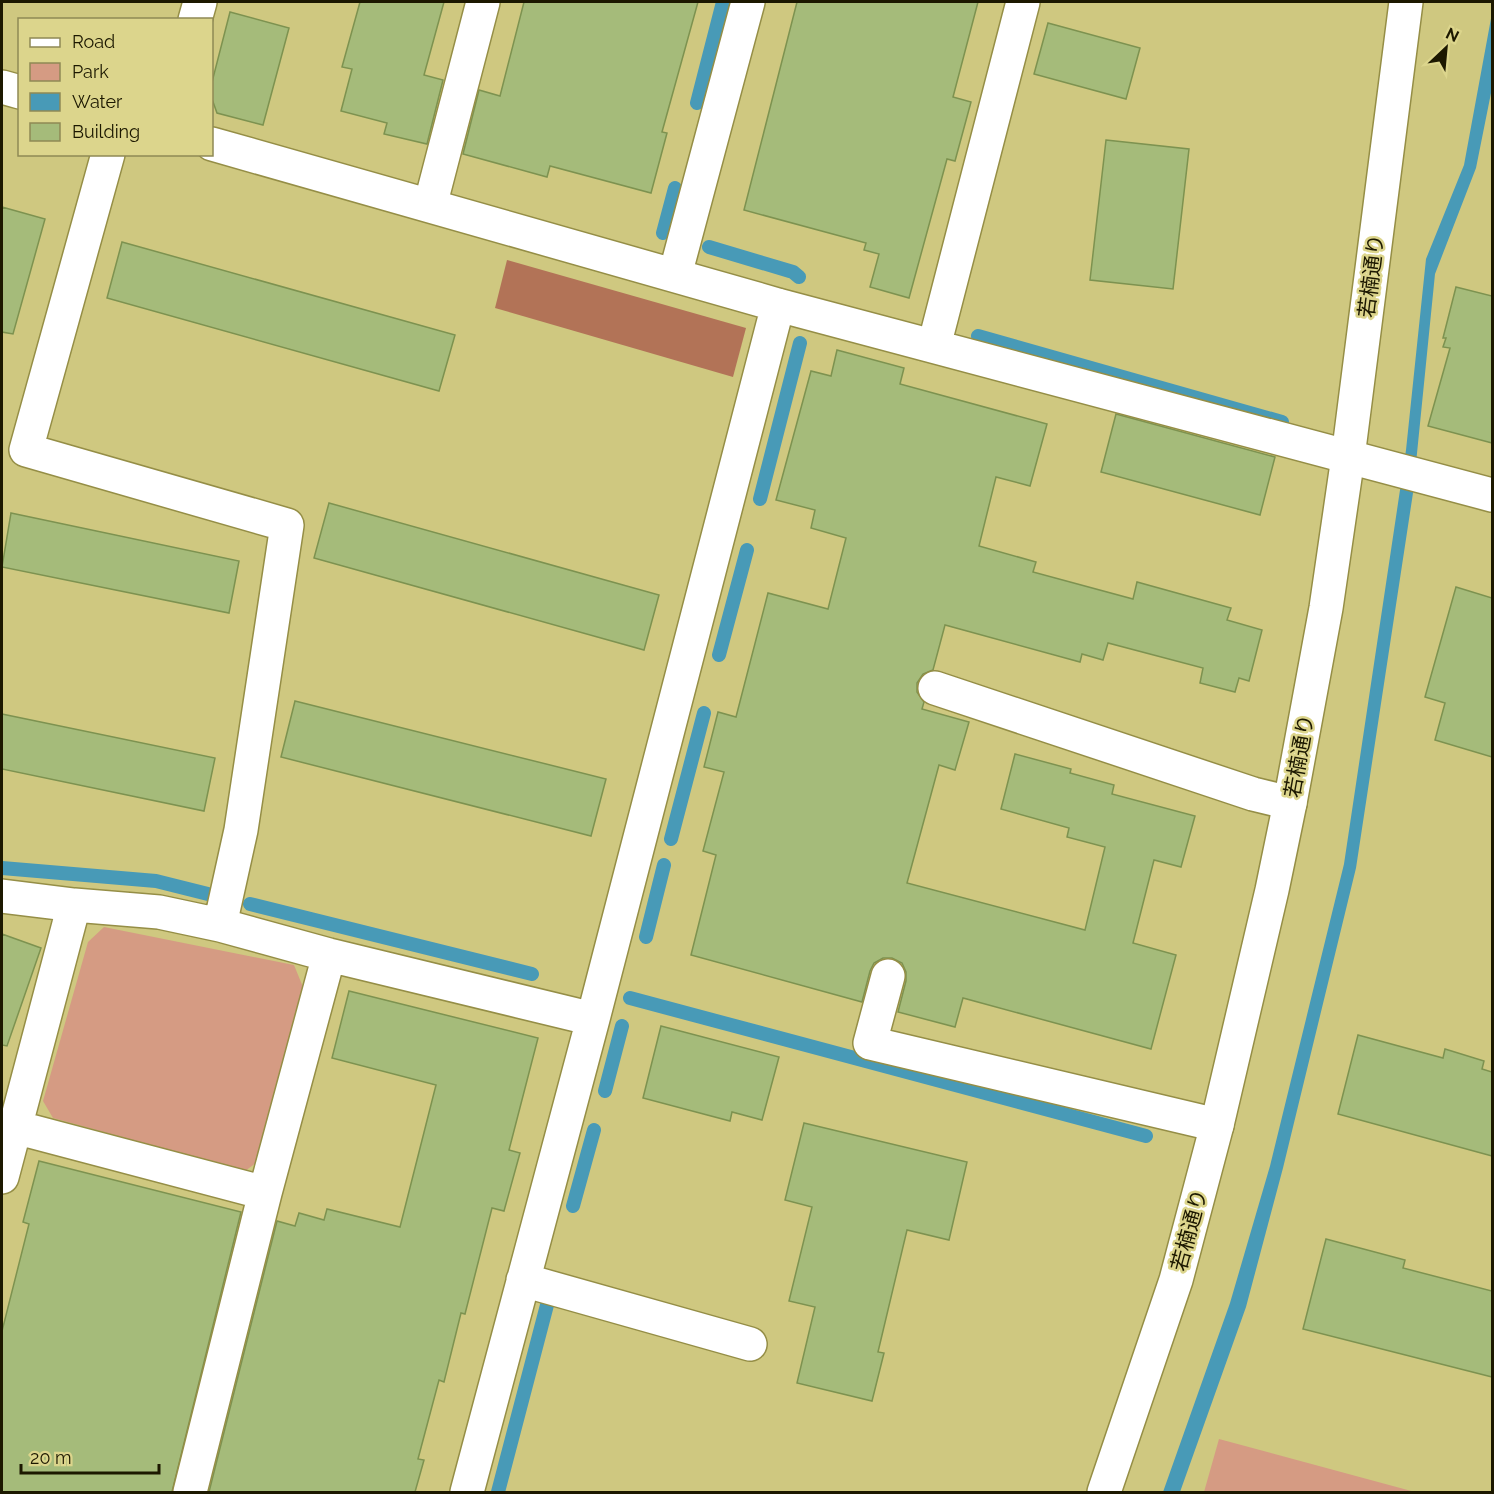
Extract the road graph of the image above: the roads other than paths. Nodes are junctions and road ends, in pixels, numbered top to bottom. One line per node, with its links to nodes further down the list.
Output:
1 (200, 2): 6 (street)
2 (483, 2): 11 (street)
3 (748, 2): 12 (street)
4 (1023, 2): 14 (street)
5 (1406, 2): 15 (street, 若楠通り)
6 (196, 18)
7 (2, 87): 8 (street)
8 (18, 91)
9 (213, 144): 11 (street)
10 (107, 156): 21 (street)
11 (430, 206): 12 (street)
12 (675, 275): 13 (street)
13 (778, 304): 14 (street); 24 (street)
14 (934, 346): 15 (street)
15 (1348, 457): 16 (street); 18 (street, 若楠通り)
16 (1492, 495)
17 (934, 688): 18 (street)
18 (1290, 803): 25 (street, 若楠通り)
19 (2, 896): 20 (street)
20 (74, 905): 21 (street); 26 (street)
21 (220, 925): 22 (street)
22 (329, 955): 24 (street); 28 (street)
23 (888, 976): 25 (street)
24 (593, 1019): 29 (street)
25 (1217, 1125): 33 (street, 若楠通り)
26 (15, 1127): 27 (street); 28 (street)
27 (2, 1177)
28 (265, 1193): 31 (street)
29 (523, 1280): 30 (street); 32 (street)
30 (750, 1344)
31 (190, 1492)
32 (467, 1492)
33 (1104, 1492)

